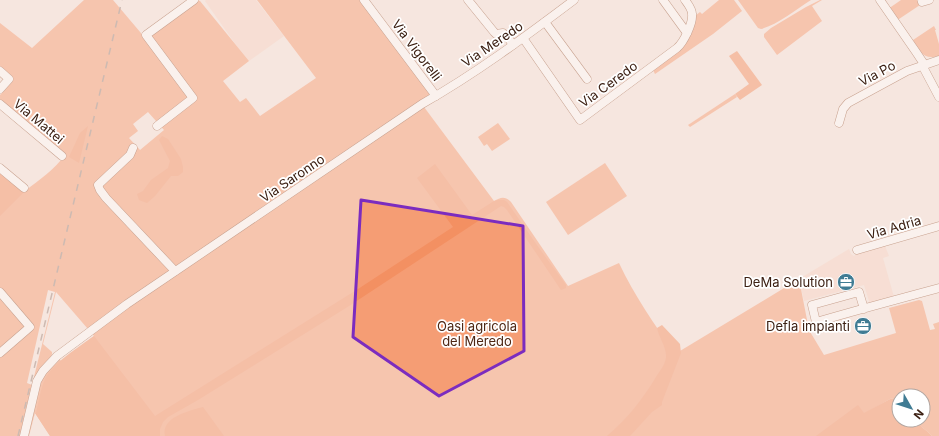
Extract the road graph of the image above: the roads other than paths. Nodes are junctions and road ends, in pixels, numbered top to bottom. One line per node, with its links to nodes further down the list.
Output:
1 (194, 0): 22 (street)
2 (364, 0): 17 (street, Via Vigorelli)
3 (468, 0): 11 (street)
4 (574, 0): 8 (street, Via Meredo)
5 (662, 0): 9 (street)
6 (685, 0): 9 (street)
7 (880, 0): 13 (street)
8 (545, 22): 10 (street, Via Meredo); 15 (street)
9 (687, 33): 10 (street, Via Ceredo)
10 (523, 38): 11 (street, Via Meredo)
11 (513, 45): 17 (street, Via Meredo)
12 (939, 60): 13 (street, Via Po)
13 (923, 65): 18 (street); 21 (street, Via Po)
14 (0, 71): 16 (street)
15 (586, 79)
16 (0, 89)
17 (436, 96): 20 (street, Via Meredo)
18 (939, 96)
19 (0, 104): 24 (street, Via Mattei)
20 (422, 104): 29 (street, Via Saronno)
21 (839, 123)
22 (157, 126)
23 (133, 148): 29 (street)
24 (62, 156)
25 (0, 168): 26 (street)
26 (24, 188)
27 (939, 226): 28 (street, Via Adria)
28 (857, 250)
29 (175, 271): 34 (street, Via Saronno)
30 (939, 288): 32 (street)
31 (0, 292): 33 (street)
32 (864, 308): 32 (street)
33 (0, 353)
34 (24, 436)

